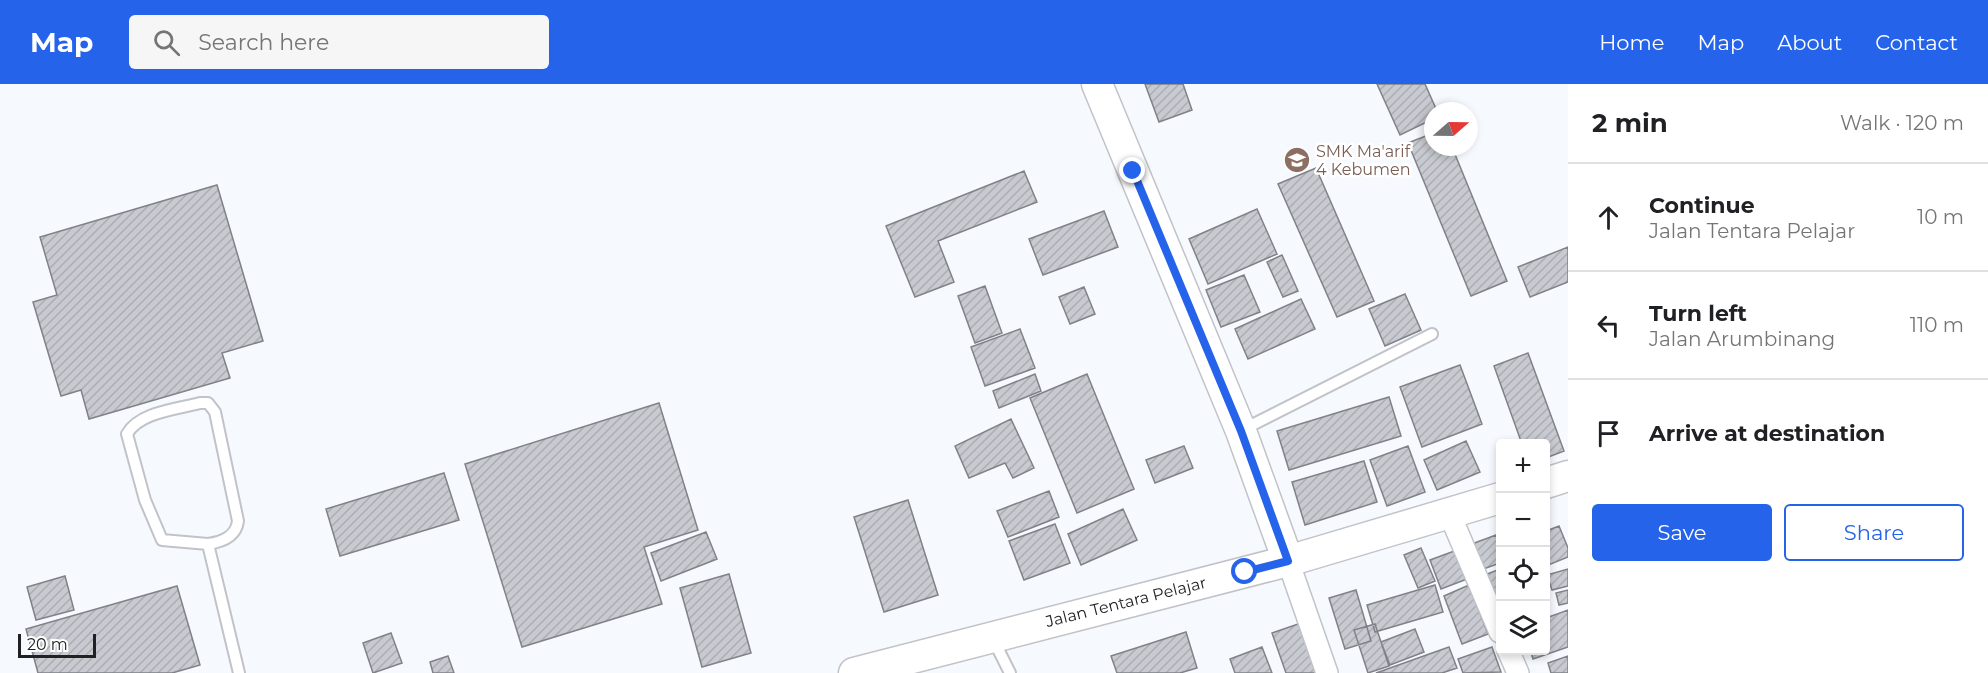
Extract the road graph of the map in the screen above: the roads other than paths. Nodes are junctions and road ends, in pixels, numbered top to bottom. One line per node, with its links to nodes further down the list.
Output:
1 (1097, 84): 3 (main road)
2 (1432, 334): 3 (lane)
3 (1241, 431): 9 (main road)
4 (1568, 476): 5 (main road)
5 (1550, 481)
6 (1496, 499): 7 (main road, Jalan Tentara Pelajar)
7 (1450, 515): 9 (main road, Jalan Tentara Pelajar); 10 (street)
8 (208, 544): 8 (lane); 13 (lane)
9 (1288, 561): 11 (main road, Jalan Tentara Pelajar); 16 (street)
10 (1496, 623)
11 (991, 636): 14 (main road, Jalan Tentara Pelajar); 15 (lane)
12 (1510, 655): 17 (street)
13 (239, 673)
14 (854, 673)
15 (1010, 673)
16 (1327, 673)
17 (1518, 673)

